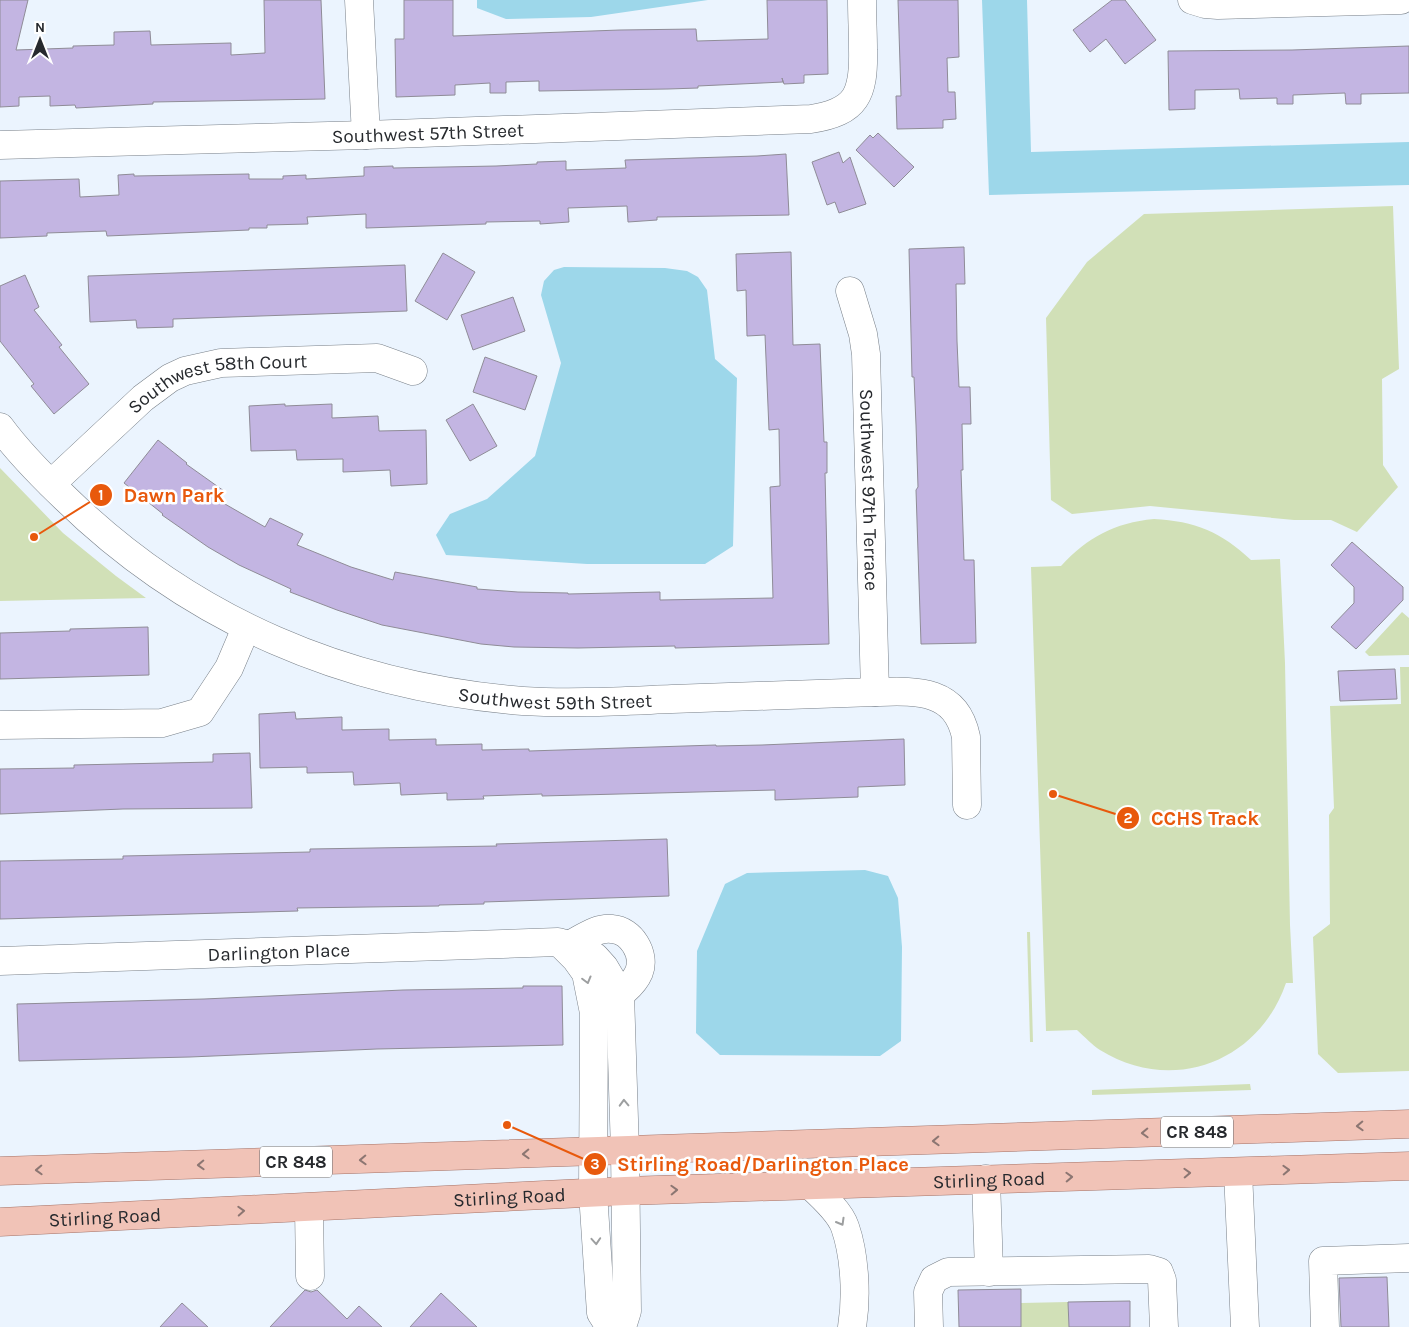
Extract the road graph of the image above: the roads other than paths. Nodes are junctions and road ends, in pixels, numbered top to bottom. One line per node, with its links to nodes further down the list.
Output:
1 (359, 0): 5 (street)
2 (862, 0): 5 (street, Southwest 57th Street)
3 (1192, 0): 4 (street)
4 (1401, 0)
5 (366, 135): 6 (street, Southwest 57th Street)
6 (0, 145)
7 (850, 291): 12 (street, Southwest 97th Terrace)
8 (413, 371): 10 (street, Southwest 58th Court)
9 (0, 427): 10 (street, Southwest 59th Street)
10 (51, 484): 11 (street, Southwest 59th Street)
11 (246, 628): 12 (street, Southwest 59th Street); 13 (street)
12 (875, 692): 14 (street, Southwest 59th Street)
13 (0, 725)
14 (967, 805)
15 (563, 943): 16 (street, Darlington Place); 17 (street, Darlington Place); 17 (street); 18 (street, one-way to 18)
16 (0, 961)
17 (620, 994): 18 (street); 19 (street, Darlington Place)
18 (594, 1013): 20 (street)
19 (622, 1052): 20 (street); 23 (street, Darlington Place, one-way to 19)
20 (593, 1074): 24 (street)
21 (1409, 1124): 22 (main road, CR 848, one-way to 22)
22 (984, 1139): 23 (main road, CR 848, one-way to 23); 28 (main road)
23 (625, 1151): 24 (main road, CR 848); 30 (street, Darlington Place)
24 (592, 1152): 26 (main road, CR 848, one-way to 26); 31 (street)
25 (1409, 1166): 27 (main road, Stirling Road / CR 848, one-way to 25)
26 (0, 1171)
27 (1238, 1172): 28 (main road, Stirling Road / CR 848, one-way to 27); 42 (street)
28 (986, 1179): 29 (main road, Stirling Road / CR 848); 35 (street)
29 (810, 1185): 30 (main road, Stirling Road / CR 848, one-way to 29); 37 (street, one-way to 37)
30 (625, 1191): 31 (main road, Stirling Road / CR 848); 39 (street, Darlington Place)
31 (593, 1193): 32 (main road, Stirling Road / CR 848); 38 (street, one-way to 38)
32 (308, 1208): 33 (main road, Stirling Road / CR 848, one-way to 32); 36 (street)
33 (0, 1222)
34 (1409, 1258): 43 (street)
35 (989, 1272): 40 (street); 41 (street)
36 (310, 1276)
37 (856, 1324)
38 (610, 1327)
39 (622, 1327)
40 (929, 1327)
41 (1164, 1327)
42 (1245, 1327)
43 (1325, 1327)

